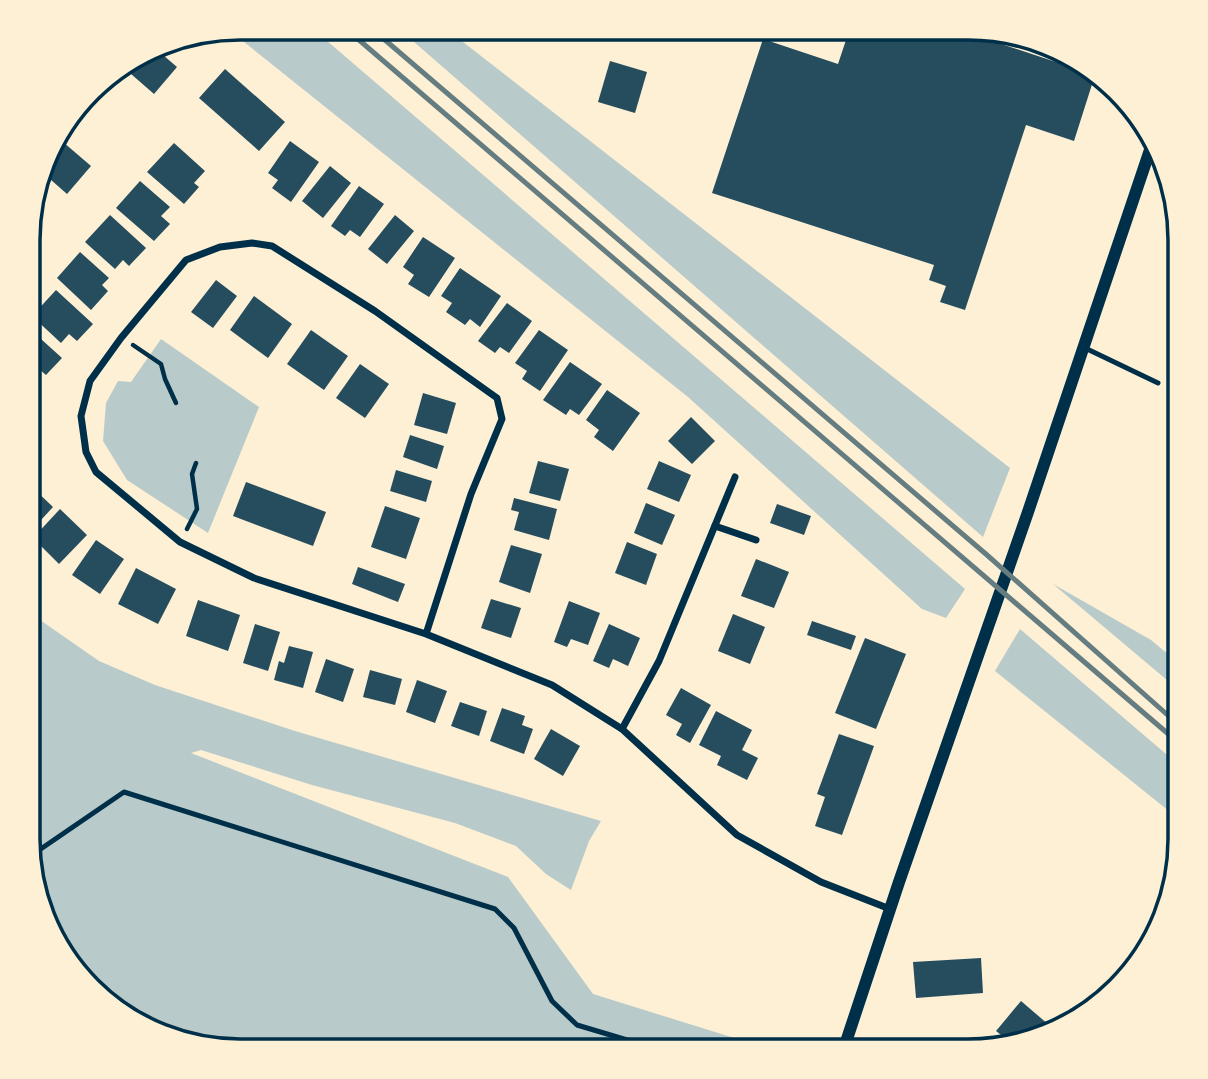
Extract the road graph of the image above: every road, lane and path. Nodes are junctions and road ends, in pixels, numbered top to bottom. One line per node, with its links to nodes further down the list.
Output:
1 (1148, 155): 3 (street)
2 (121, 338): 5 (path); 10 (street); 11 (street)
3 (1083, 347): 4 (lane); 14 (street)
4 (1158, 383)
5 (176, 403)
6 (196, 463): 10 (path)
7 (735, 477): 8 (street)
8 (715, 526): 9 (street); 12 (street)
9 (756, 540)
10 (180, 542): 11 (street)
11 (426, 634): 12 (street)
12 (622, 729): 14 (street)
13 (41, 849): 15 (lane)
14 (890, 909): 16 (street)
15 (622, 1038)
16 (847, 1038)

